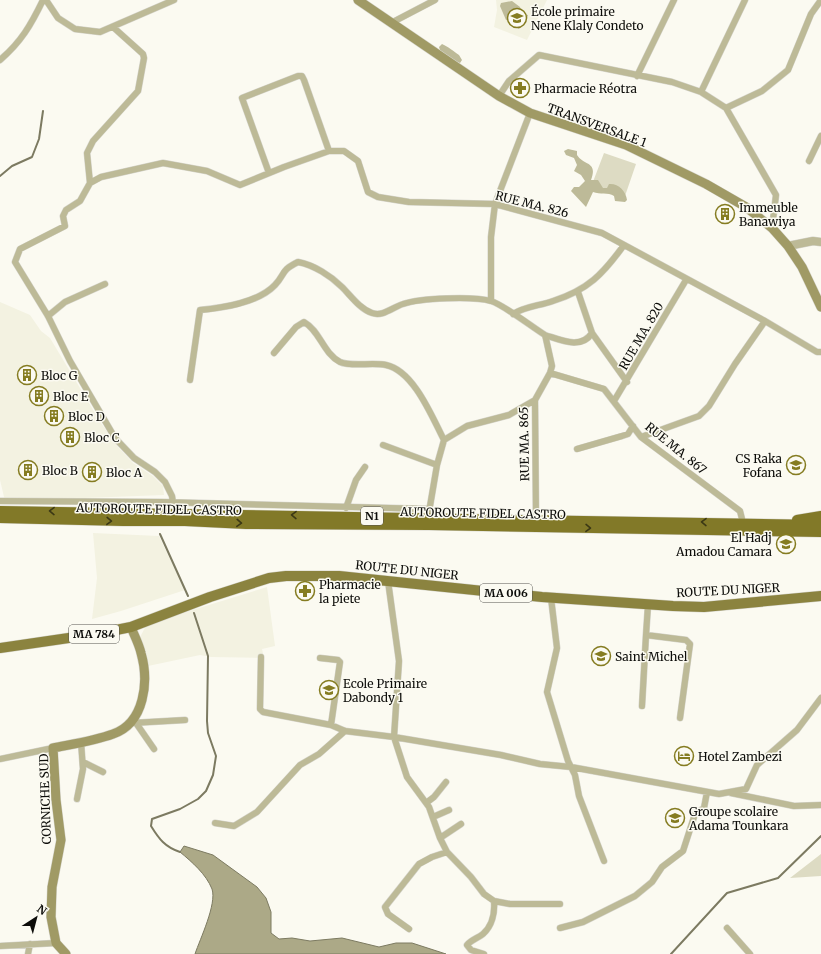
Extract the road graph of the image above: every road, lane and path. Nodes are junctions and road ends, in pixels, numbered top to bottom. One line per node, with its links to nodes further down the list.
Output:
1 (43, 0): 11 (street)
2 (46, 0): 10 (street)
3 (174, 0): 10 (street)
4 (358, 0): 9 (main road, TRANSVERSALE 1)
5 (435, 0): 9 (street)
6 (674, 0): 12 (street)
7 (745, 0): 13 (street)
8 (821, 0): 15 (street)
9 (392, 23): 14 (main road, TRANSVERSALE 1)
10 (113, 27): 21 (street)
11 (0, 60)
12 (637, 76): 13 (street); 14 (street)
13 (701, 92): 15 (street)
14 (499, 96): 16 (main road, TRANSVERSALE 1)
15 (726, 108): 23 (street)
16 (530, 113): 22 (street); 23 (main road, TRANSVERSALE 1)
17 (821, 136): 19 (street)
18 (329, 151): 20 (street); 20 (street); 22 (street, RUE MA. 826)
19 (809, 161)
20 (269, 173): 21 (street)
21 (90, 183): 33 (street)
22 (495, 204): 25 (street, RUE MA. 826); 30 (street)
23 (772, 228): 26 (main road, TRANSVERSALE 1)
24 (821, 242): 26 (street)
25 (624, 245): 27 (street, RUE MA. 826); 29 (street)
26 (788, 246): 31 (main road, TRANSVERSALE 1)
27 (686, 280): 34 (street, RUE MA. 826); 41 (street, RUE MA. 820)
28 (105, 284): 33 (street)
29 (578, 292): 32 (street); 35 (street)
30 (491, 301): 32 (street); 40 (street)
31 (821, 307)
32 (513, 314): 36 (street)
33 (48, 316): 52 (street)
34 (765, 321): 37 (street, RUE MA. 826); 45 (street)
35 (592, 333): 36 (street); 41 (street)
36 (545, 335): 39 (street)
37 (821, 352)
38 (274, 353): 46 (street)
39 (550, 374): 42 (street, RUE MA. 865); 43 (street, RUE MA. 867)
40 (190, 380)
41 (627, 382): 43 (street, RUE MA. 820)
42 (534, 400): 46 (street); 58 (street, RUE MA. 865)
43 (614, 401): 44 (street, RUE MA. 867)
44 (633, 426): 45 (street, RUE MA. 867); 48 (street)
45 (641, 437): 59 (street, RUE MA. 867)
46 (444, 440): 49 (street)
47 (383, 445): 49 (street)
48 (578, 448)
49 (437, 465): 55 (street)
50 (365, 467): 53 (street)
51 (0, 501): 52 (street)
52 (173, 503): 53 (street)
53 (346, 508): 55 (street)
54 (0, 511): 55 (highway, AUTOROUTE FIDEL CASTRO / N1, one-way to 54)
55 (428, 513): 58 (highway, AUTOROUTE FIDEL CASTRO / N1)
56 (821, 516): 60 (highway)
57 (0, 518): 62 (highway, AUTOROUTE FIDEL CASTRO / N1, one-way to 62)
58 (536, 519): 59 (highway, AUTOROUTE FIDEL CASTRO / N1, one-way to 58)
59 (743, 523): 60 (highway, AUTOROUTE FIDEL CASTRO / N1)
60 (775, 524): 61 (highway, AUTOROUTE FIDEL CASTRO / N1)
61 (821, 524)
62 (821, 532)
63 (388, 581): 65 (main road, ROUTE DU NIGER / MA 006); 67 (main road, ROUTE DU NIGER / MA 006); 80 (street)
64 (821, 596): 66 (main road, ROUTE DU NIGER / MA 006)
65 (551, 598): 66 (main road, ROUTE DU NIGER / MA 006); 86 (street)
66 (648, 605): 69 (street)
67 (184, 607): 68 (main road, ROUTE DU NIGER / MA 784)
68 (131, 627): 70 (main road, ROUTE DU NIGER / MA 784); 77 (main road)
69 (646, 635): 74 (street); 75 (street)
70 (0, 648)
71 (261, 657): 78 (street)
72 (320, 658): 78 (street)
73 (821, 698): 90 (street)
74 (642, 706)
75 (680, 718)
76 (185, 720): 77 (street)
77 (134, 723): 81 (main road, CORNICHE SUD); 83 (street)
78 (331, 725): 79 (street)
79 (345, 731): 80 (street); 96 (street)
80 (394, 737): 86 (street); 92 (street)
81 (81, 742): 82 (main road, CORNICHE SUD); 85 (street)
82 (53, 748): 84 (street); 106 (main road, CORNICHE SUD)
83 (154, 749)
84 (0, 759)
85 (83, 762): 87 (street); 91 (street)
86 (571, 767): 89 (street); 100 (street)
87 (103, 772)
88 (446, 782): 92 (street)
89 (707, 792): 90 (street); 103 (street)
90 (727, 793): 93 (street)
91 (77, 799)
92 (426, 803): 95 (street)
93 (821, 805)
94 (449, 810): 95 (street)
95 (433, 817): 98 (street)
96 (215, 823)
97 (461, 824): 98 (street)
98 (440, 838): 99 (street)
99 (447, 852): 101 (street); 105 (street)
100 (604, 861)
101 (494, 901): 102 (street); 111 (street)
102 (560, 904)
103 (560, 928)
104 (727, 928): 112 (street)
105 (409, 929)
106 (56, 943): 107 (street); 110 (main road)
107 (30, 944): 108 (street); 109 (street)
108 (0, 946)
109 (28, 954)
110 (66, 954)
111 (484, 954)
112 (750, 954)

